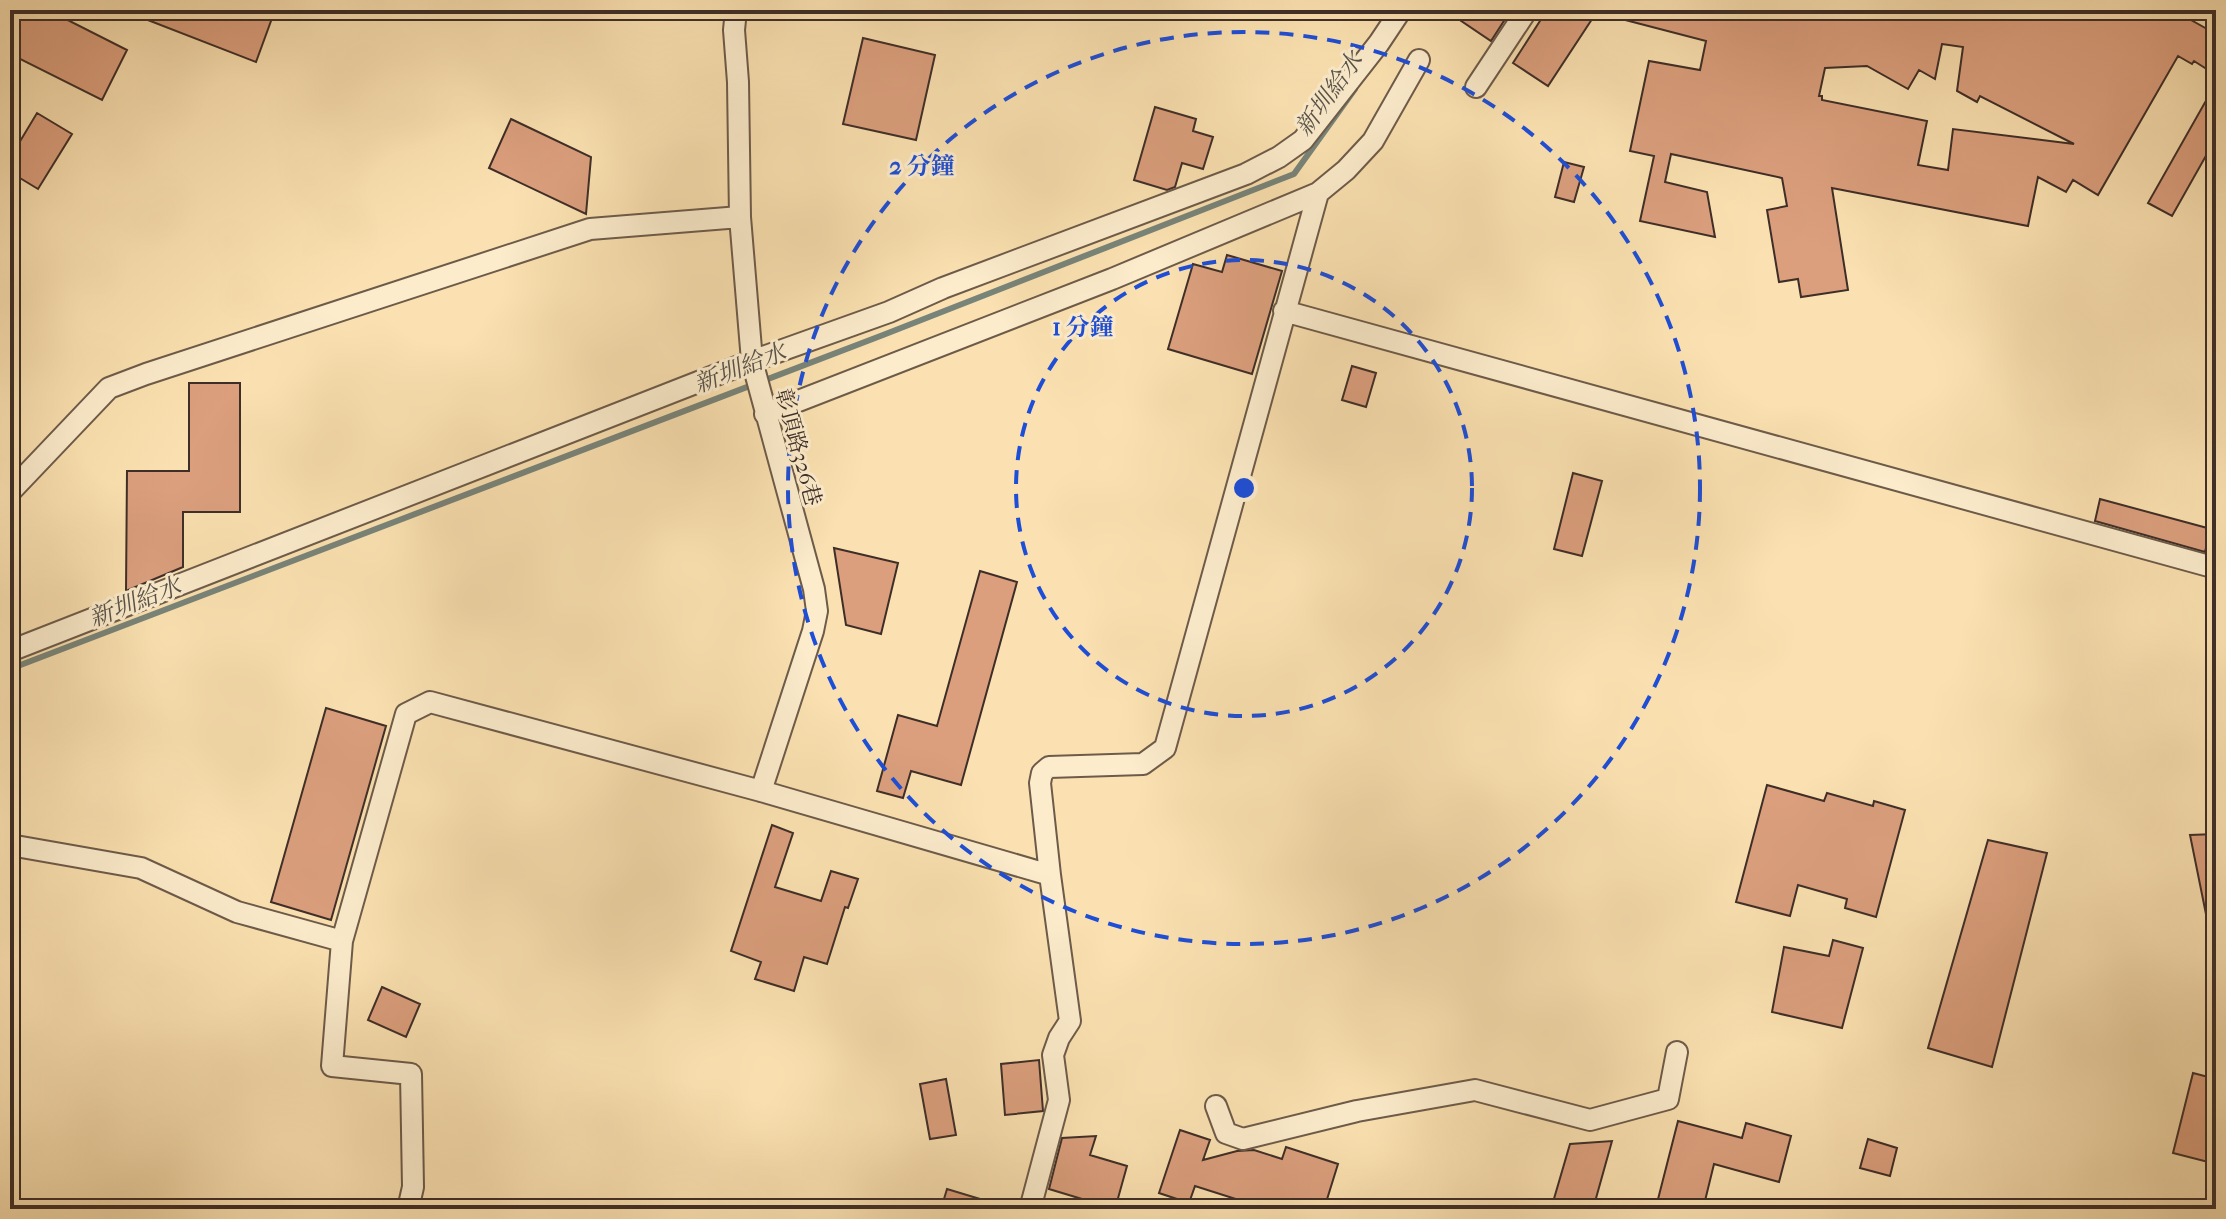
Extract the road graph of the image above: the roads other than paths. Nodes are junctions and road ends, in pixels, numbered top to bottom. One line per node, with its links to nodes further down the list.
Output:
1 (736, 10): 7 (street, 彰頂路326巷)
2 (1401, 10): 9 (street)
3 (1527, 10): 5 (street)
4 (1419, 60): 6 (street)
5 (1476, 87)
6 (1318, 193): 8 (street); 10 (street)
7 (740, 217): 9 (street, 彰頂路326巷); 11 (street)
8 (1284, 311): 12 (street); 16 (street)
9 (753, 366): 10 (street, 彰頂路326巷); 13 (street)
10 (762, 404): 14 (street, 彰頂路326巷)
11 (10, 492)
12 (2216, 568)
13 (10, 651)
14 (761, 791): 16 (street); 17 (street)
15 (10, 845): 17 (street)
16 (1050, 875): 21 (street)
17 (342, 941): 20 (street)
18 (1677, 1052): 19 (street)
19 (1216, 1106)
20 (408, 1209)
21 (1030, 1209)

